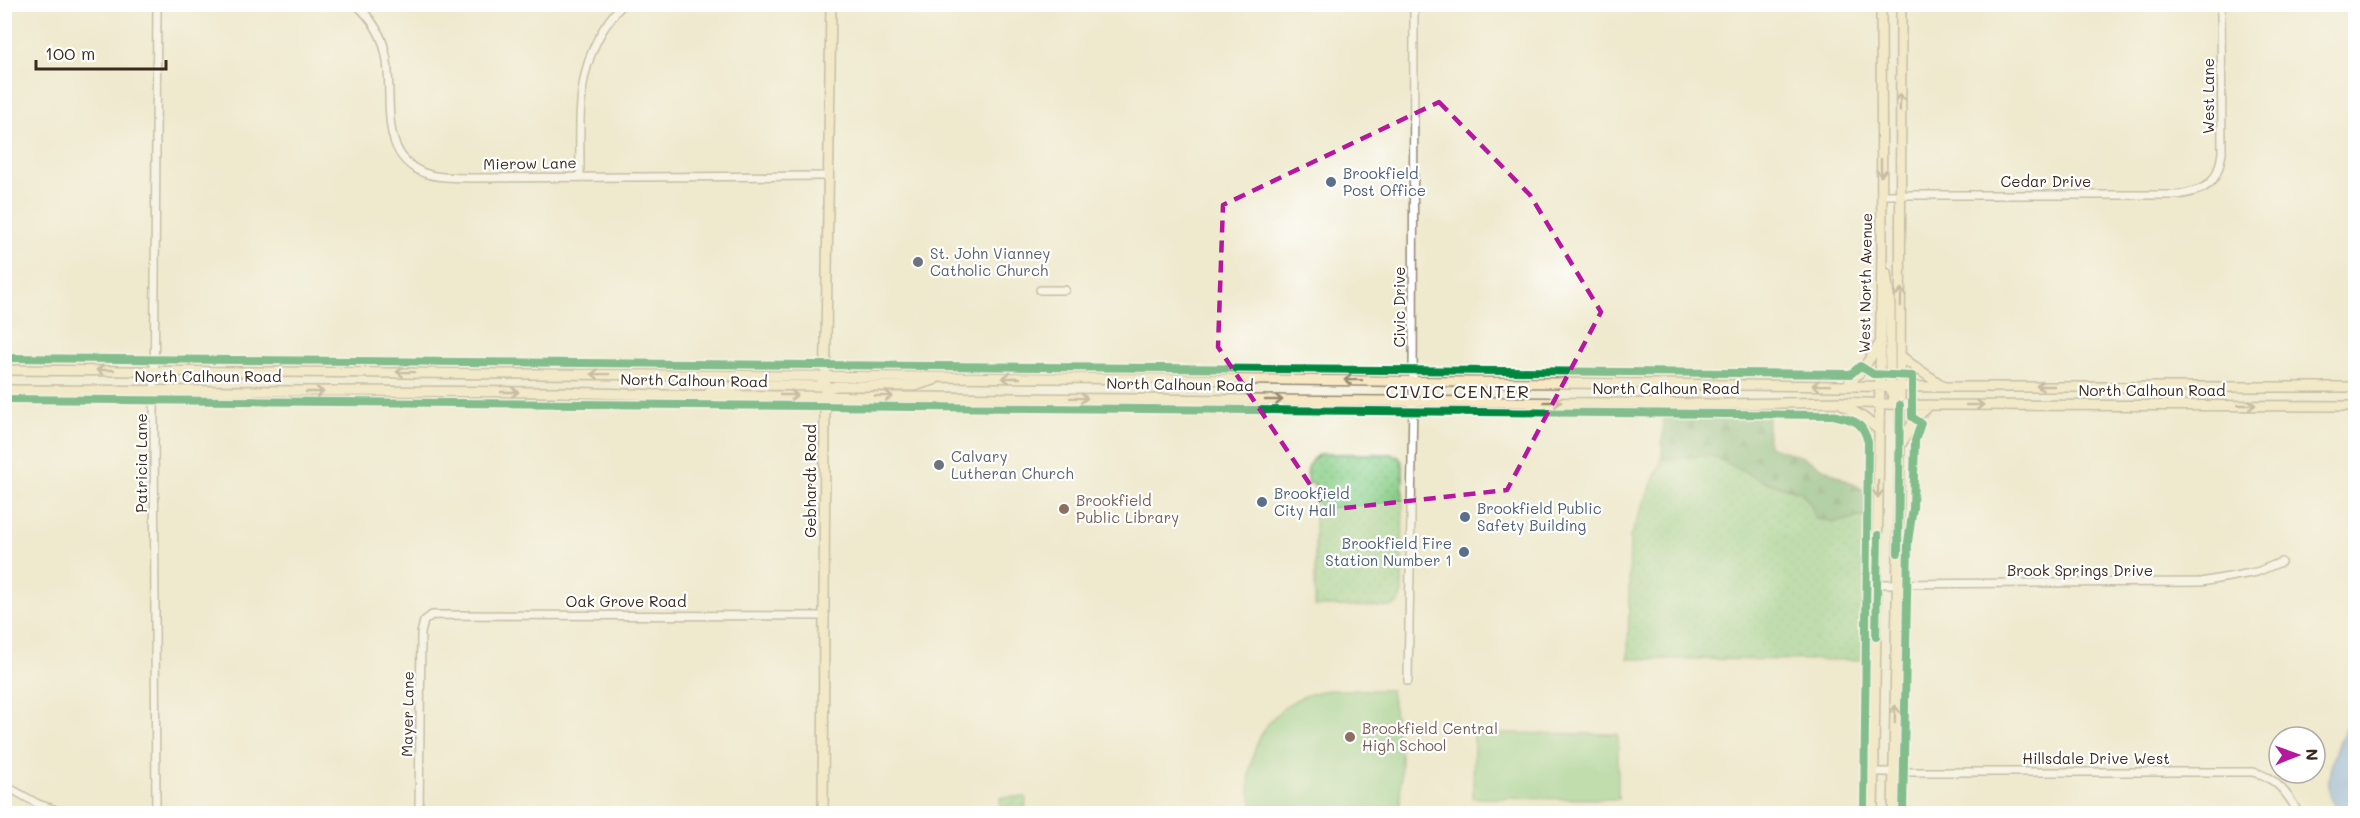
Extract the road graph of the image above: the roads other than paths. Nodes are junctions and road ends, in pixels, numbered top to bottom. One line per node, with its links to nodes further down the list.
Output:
1 (157, 4): 20 (street, Patricia Lane)
2 (623, 4): 9 (street)
3 (831, 4): 10 (main road, Gebhardt Road)
4 (1414, 4): 23 (street, Civic Drive)
5 (1881, 4): 12 (main road, West North Avenue, one-way to 12)
6 (1901, 4): 13 (main road, one-way to 6)
7 (2221, 4): 11 (street, West Lane)
8 (357, 5): 9 (street, Mierow Lane)
9 (580, 176): 10 (street, Mierow Lane)
10 (829, 176): 21 (main road, Gebhardt Road)
11 (2209, 185): 13 (street, Cedar Drive)
12 (1881, 195): 13 (street, Cedar Drive); 14 (main road, West North Avenue)
13 (1902, 195): 18 (main road, one-way to 13)
14 (1882, 250): 17 (main road, West North Avenue); 26 (main road)
15 (1040, 290): 16 (street)
16 (1065, 291)
17 (1880, 343): 24 (main road); 25 (main road, West North Avenue)
18 (1900, 355): 27 (main road); 28 (main road)
19 (4, 370): 20 (main road, North Calhoun Road, one-way to 19)
20 (155, 370): 21 (main road, North Calhoun Road, one-way to 20); 31 (street, Patricia Lane)
21 (827, 376): 22 (main road, North Calhoun Road); 32 (main road); 33 (main road, Gebhardt Road)
22 (945, 377): 23 (main road, North Calhoun Road, one-way to 22); 33 (main road)
23 (1413, 381): 24 (main road, North Calhoun Road, one-way to 23); 34 (street, Civic Drive)
24 (1847, 385): 25 (main road, North Calhoun Road)
25 (1879, 386): 26 (main road, North Calhoun Road); 36 (main road, West North Avenue)
26 (1890, 386): 27 (main road, North Calhoun Road); 37 (main road)
27 (1900, 386): 28 (main road, North Calhoun Road); 37 (main road)
28 (1944, 387): 29 (main road, North Calhoun Road, one-way to 28)
29 (2355, 387)
30 (4, 390): 31 (main road, North Calhoun Road)
31 (155, 391): 32 (main road, North Calhoun Road, one-way to 32); 52 (street, Patricia Lane)
32 (678, 395): 33 (main road, North Calhoun Road, one-way to 33)
33 (826, 396): 34 (main road, North Calhoun Road, one-way to 34); 45 (main road, Gebhardt Road)
34 (1413, 402): 35 (main road, North Calhoun Road, one-way to 35); 47 (street, Civic Drive)
35 (1840, 402): 36 (main road, North Calhoun Road); 40 (main road)
36 (1879, 404): 37 (main road, North Calhoun Road); 40 (main road, West North Avenue)
37 (1900, 405): 38 (main road, North Calhoun Road); 41 (main road)
38 (1930, 405): 39 (main road, North Calhoun Road, one-way to 39); 41 (main road)
39 (2355, 406)
40 (1879, 430): 43 (main road, West North Avenue, one-way to 43)
41 (1900, 447): 44 (main road)
42 (2281, 562): 44 (street, Brook Springs Drive)
43 (1877, 584): 44 (street, Brook Springs Drive); 48 (main road, West North Avenue)
44 (1898, 585): 49 (main road, one-way to 44)
45 (825, 616): 46 (street, Oak Grove Road); 54 (main road, Gebhardt Road)
46 (428, 617): 53 (street, Mayer Lane)
47 (1408, 681)
48 (1874, 772): 49 (street, Hillsdale Drive West); 55 (main road, West North Avenue)
49 (1894, 772): 56 (main road); 57 (street, Hillsdale Drive West)
50 (4, 785): 51 (street)
51 (68, 813)
52 (156, 813)
53 (418, 813)
54 (823, 813)
55 (1873, 813)
56 (1893, 813)
57 (2299, 813)

